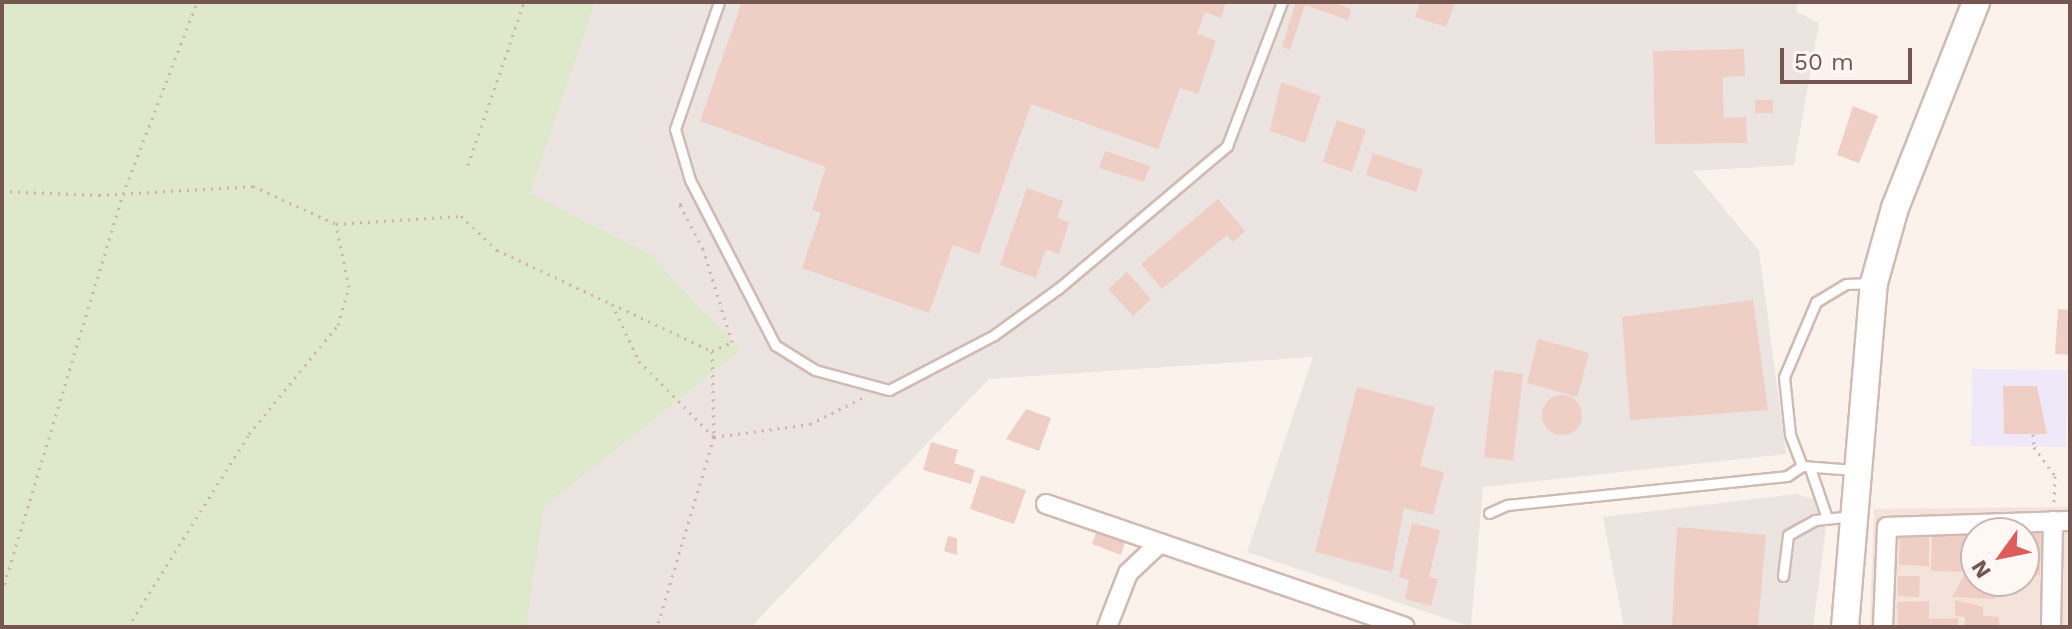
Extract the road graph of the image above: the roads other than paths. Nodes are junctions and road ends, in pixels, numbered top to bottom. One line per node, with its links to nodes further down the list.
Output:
1 (719, 2): 2 (lane)
2 (1282, 2)
3 (1976, 2): 4 (main road)
4 (1874, 283): 5 (lane); 6 (main road)
5 (1807, 468): 6 (lane); 8 (lane); 9 (lane)
6 (1857, 470): 9 (main road)
7 (1046, 504): 11 (street)
8 (1489, 513)
9 (1840, 517): 12 (lane); 15 (main road)
10 (2062, 521): 16 (street); 17 (street)
11 (1160, 543): 13 (street); 14 (street)
12 (1783, 576)
13 (1107, 627)
14 (1405, 627)
15 (1845, 627)
16 (1883, 627)
17 (2051, 627)

